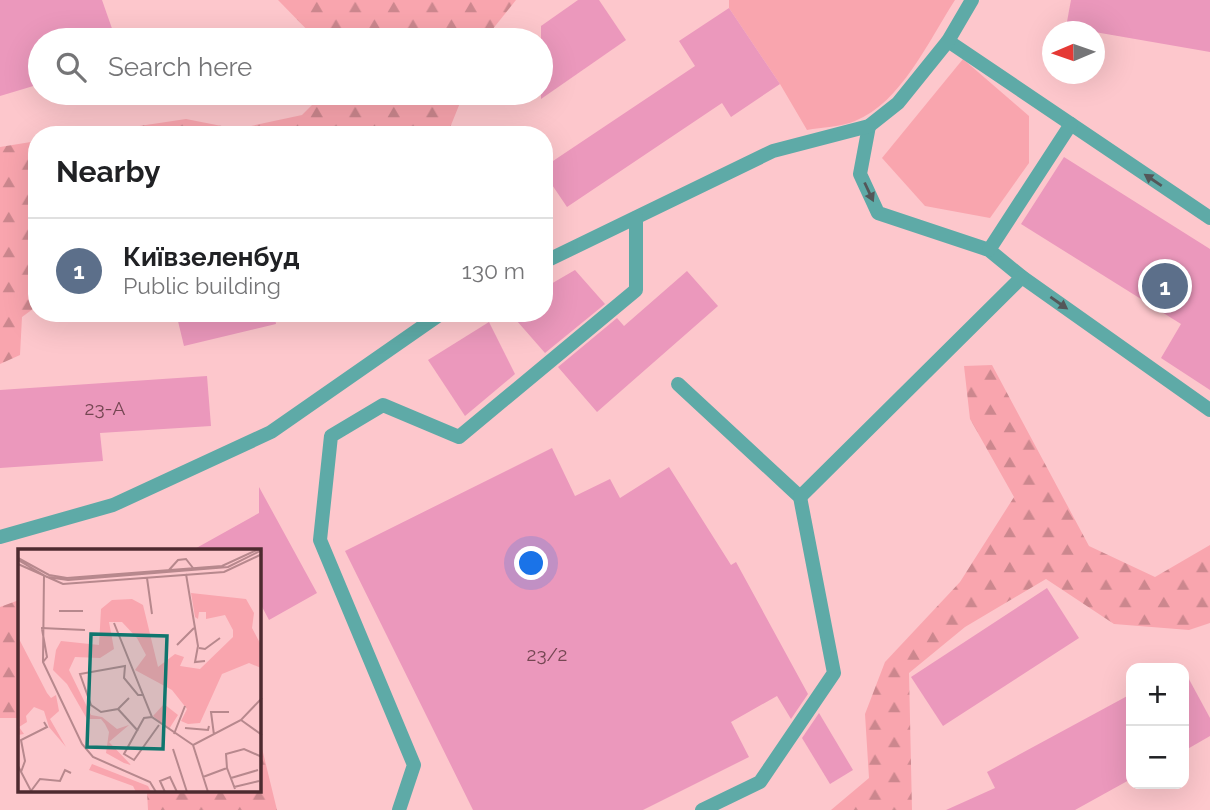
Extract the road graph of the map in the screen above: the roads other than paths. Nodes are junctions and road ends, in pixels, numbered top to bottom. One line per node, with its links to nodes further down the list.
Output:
1 (972, 0): 2 (lane)
2 (948, 41): 3 (lane); 4 (lane)
3 (1071, 124): 6 (lane, one-way to 3); 7 (lane)
4 (869, 126): 5 (lane); 7 (lane, one-way to 7)
5 (636, 218): 8 (lane); 15 (lane)
6 (1210, 218)
7 (989, 250): 9 (lane)
8 (553, 258)
9 (1021, 277): 12 (lane, one-way to 12); 13 (lane)
10 (429, 322): 14 (lane)
11 (678, 384): 13 (lane)
12 (1210, 410)
13 (800, 497): 16 (lane)
14 (0, 537)
15 (399, 810)
16 (702, 810)

